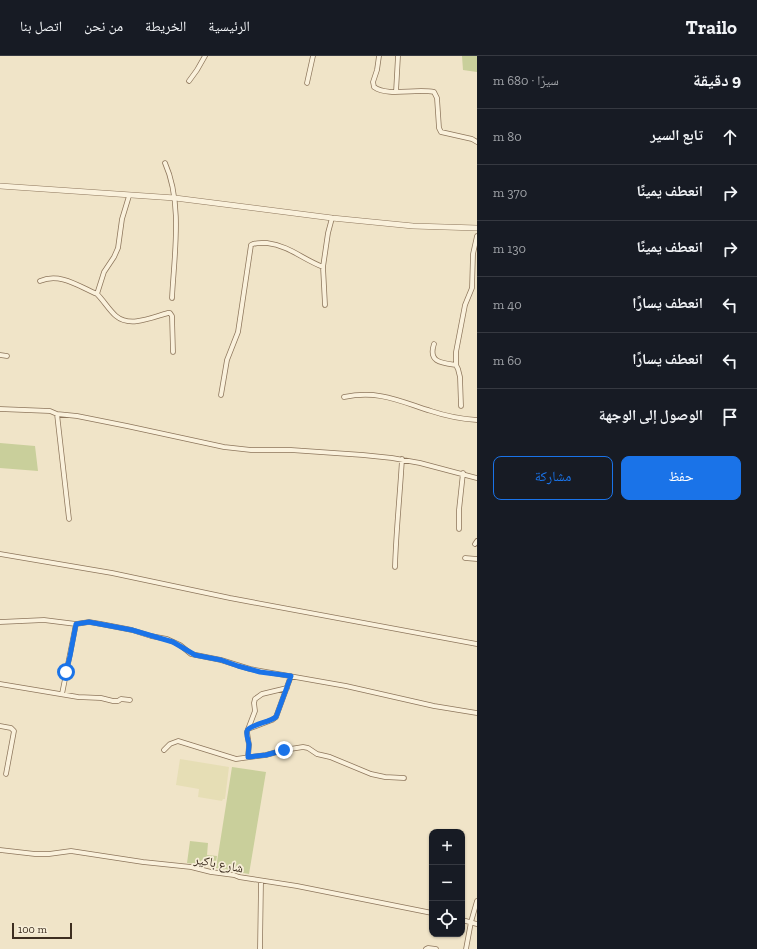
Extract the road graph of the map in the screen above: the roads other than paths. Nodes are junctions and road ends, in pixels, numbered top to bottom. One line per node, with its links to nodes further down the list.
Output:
1 (205, 56): 5 (street)
2 (313, 56): 6 (street)
3 (379, 56): 7 (street)
4 (398, 56): 7 (street)
5 (189, 81)
6 (307, 83)
7 (396, 92): 8 (street)
8 (477, 142)
9 (165, 163): 12 (street)
10 (0, 186): 11 (street)
11 (129, 196): 12 (street); 18 (street)
12 (175, 198): 13 (street); 19 (street)
13 (332, 218): 14 (street); 16 (street)
14 (477, 228)
15 (477, 236): 25 (street)
16 (323, 267): 20 (street); 26 (street)
17 (40, 281): 18 (street)
18 (97, 294): 22 (street)
19 (172, 298)
20 (325, 305)
21 (434, 344): 25 (street)
22 (173, 352)
23 (0, 355): 24 (street)
24 (7, 356)
25 (456, 365): 28 (street)
26 (222, 395)
27 (344, 397): 31 (street)
28 (461, 406)
29 (0, 410): 30 (street)
30 (57, 414): 32 (street); 35 (street)
31 (477, 420)
32 (402, 459): 33 (street); 40 (street)
33 (463, 473): 34 (street); 36 (street)
34 (477, 478)
35 (68, 519)
36 (459, 529)
37 (0, 554): 43 (street)
38 (465, 558): 39 (street)
39 (477, 559)
40 (395, 567)
41 (0, 622): 42 (street)
42 (76, 624): 44 (street); 47 (street)
43 (477, 644)
44 (291, 676): 46 (street); 49 (street)
45 (0, 684): 47 (street)
46 (287, 688): 51 (street); 51 (street)
47 (62, 694): 48 (street)
48 (130, 700)
49 (477, 713)
50 (0, 726): 54 (street)
51 (248, 729): 53 (street)
52 (164, 750): 53 (street)
53 (248, 757): 55 (street)
54 (6, 774)
55 (404, 778)
56 (0, 850): 57 (street, شارع باكير)
57 (261, 882): 59 (street, شارع باكير); 63 (street)
58 (477, 901): 61 (street)
59 (429, 912)
60 (465, 921): 61 (street)
61 (471, 922): 62 (street); 66 (street)
62 (477, 924)
63 (260, 949)
64 (426, 949): 65 (street)
65 (436, 949)
66 (466, 949)

